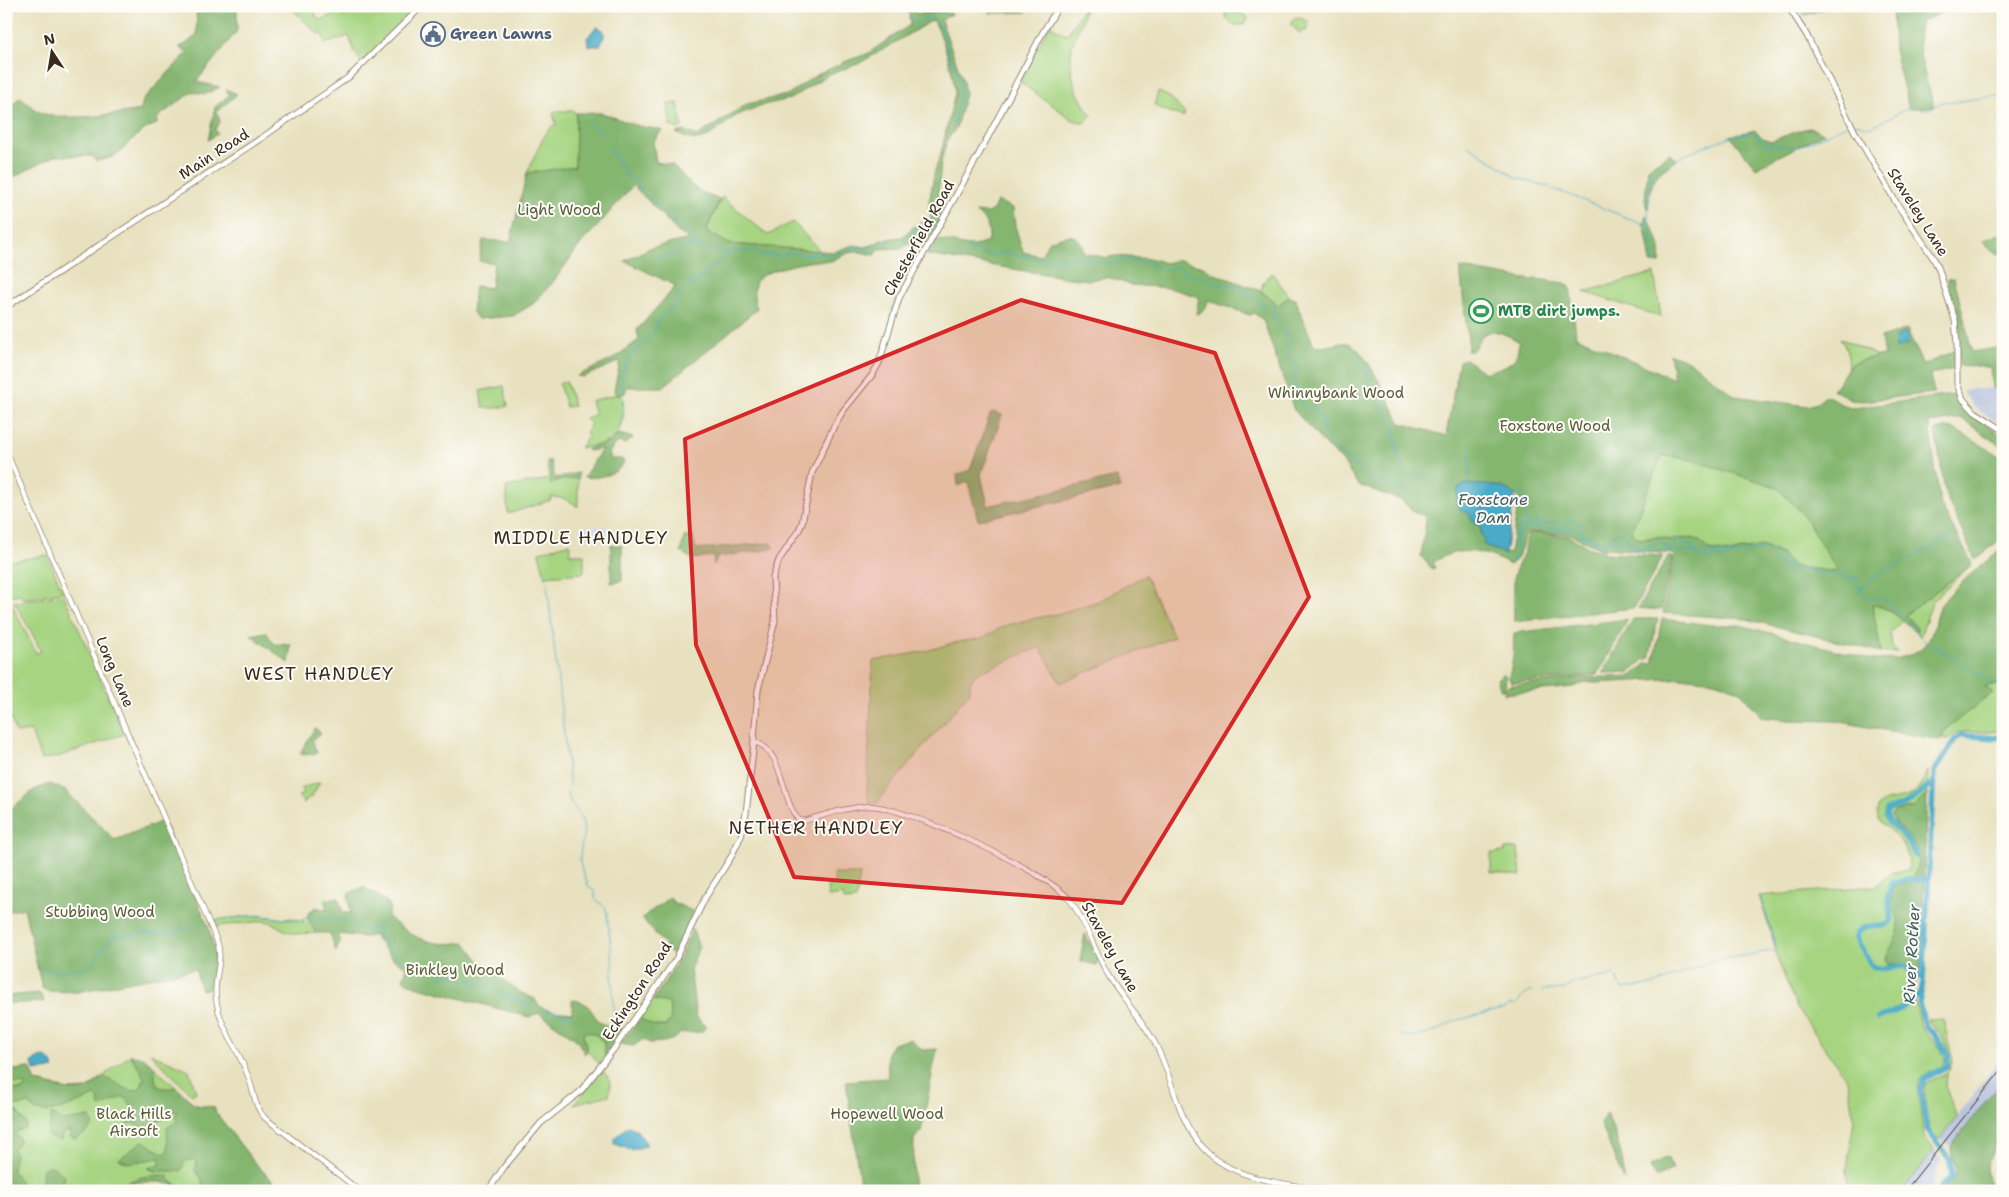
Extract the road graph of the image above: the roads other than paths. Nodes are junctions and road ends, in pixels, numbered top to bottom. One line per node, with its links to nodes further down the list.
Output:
1 (422, 6): 4 (main road, Main Road)
2 (1059, 6): 7 (main road, Chesterfield Road)
3 (1788, 6): 5 (main road, Staveley Lane)
4 (6, 307)
5 (2003, 430)
6 (6, 452): 8 (street, Long Lane)
7 (754, 742): 9 (main road, Eckington Road); 10 (street, Staveley Lane)
8 (360, 1191)
9 (488, 1191)
10 (1332, 1191)

